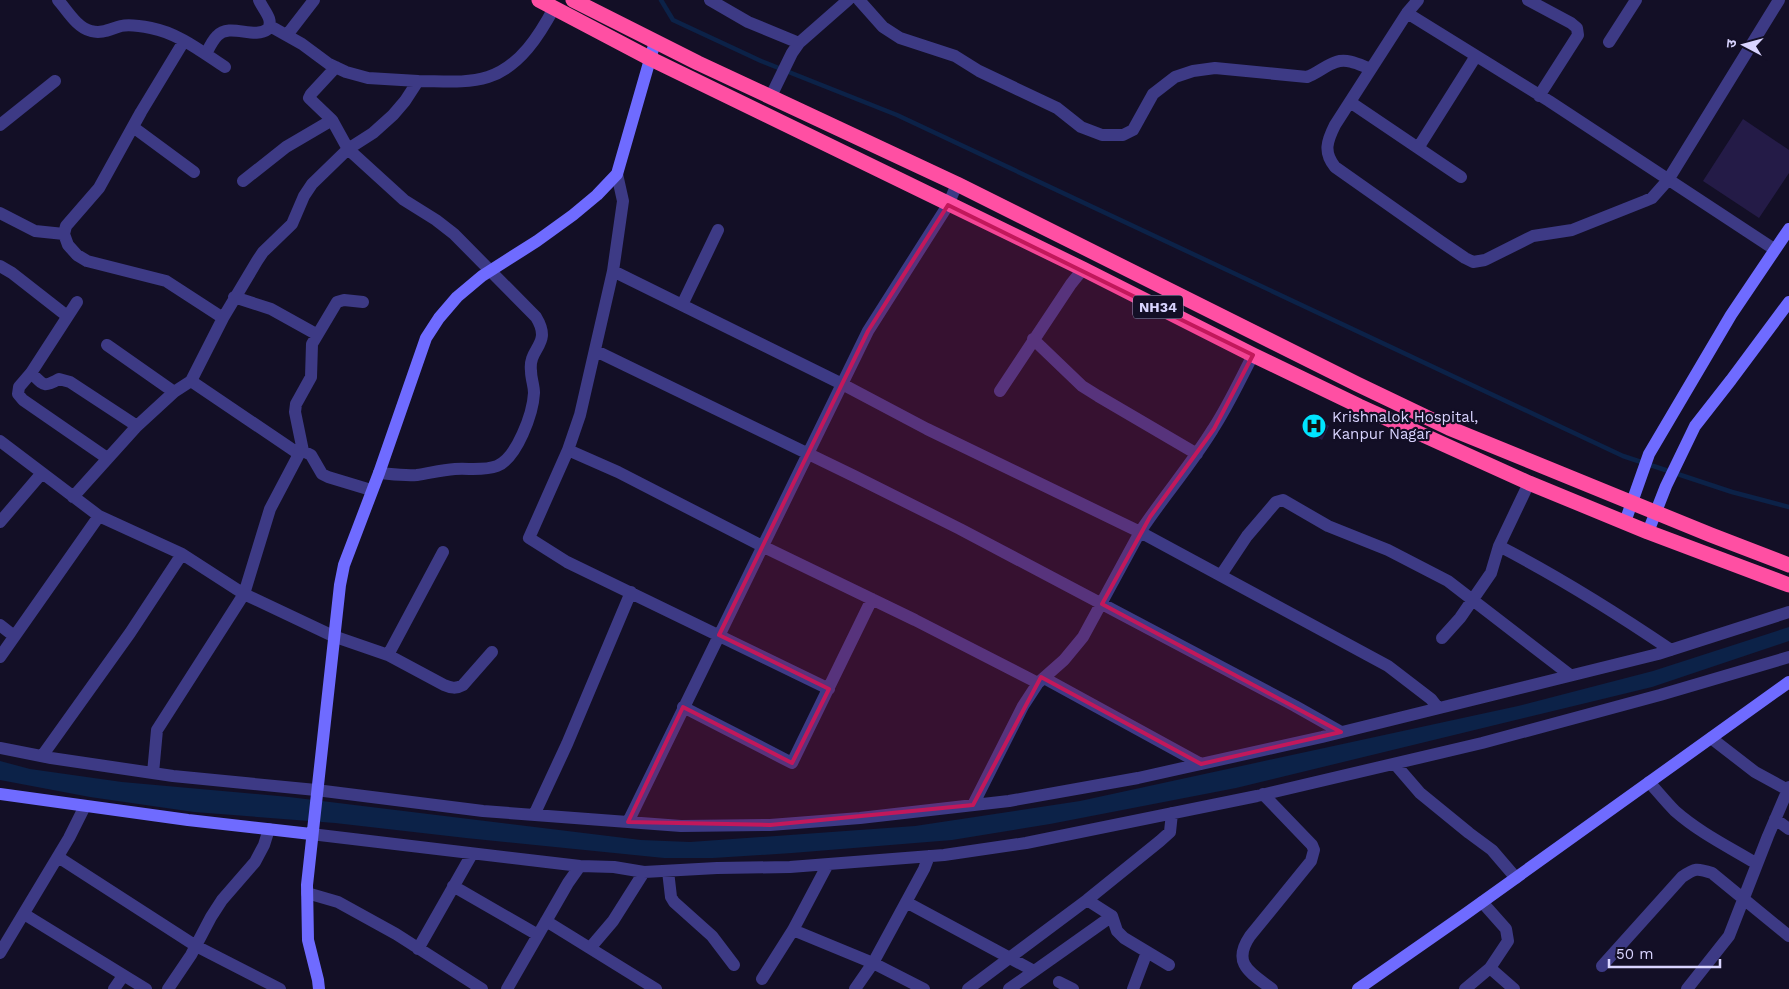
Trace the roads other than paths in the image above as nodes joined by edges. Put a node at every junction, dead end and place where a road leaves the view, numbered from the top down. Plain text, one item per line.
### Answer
1 (58, 0) edge
2 (259, 0) edge
3 (314, 0) edge
4 (539, 0) edge
5 (573, 0) edge
6 (710, 0) edge
7 (848, 0) edge
8 (859, 0) edge
9 (1418, 0) edge
10 (1528, 0) edge
11 (1636, 0) edge
12 (1779, 0) edge
13 (554, 8) junction
14 (1407, 13) junction
15 (270, 26) junction
16 (287, 35) junction
17 (184, 41) junction
18 (655, 42) junction
19 (1609, 42) dead end
20 (795, 48) junction
21 (206, 54) junction
22 (1476, 56) junction
23 (651, 59) junction
24 (225, 67) dead end
25 (336, 68) junction
26 (1371, 69) junction
27 (55, 81) dead end
28 (418, 81) junction
29 (772, 96) junction
30 (1539, 96) junction
31 (1350, 102) junction
32 (332, 120) junction
33 (0, 124) edge
34 (133, 127) junction
35 (1418, 148) junction
36 (348, 149) junction
37 (194, 172) dead end
38 (618, 174) junction
39 (1461, 177) dead end
40 (1668, 180) junction
41 (243, 181) dead end
42 (957, 184) junction
43 (948, 205) junction
44 (0, 213) edge
45 (1789, 229) edge
46 (718, 230) dead end
47 (64, 234) junction
48 (1774, 249) junction
49 (0, 266) edge
50 (1083, 269) junction
51 (613, 271) junction
52 (491, 272) junction
53 (234, 296) junction
54 (77, 302) dead end
55 (363, 302) dead end
56 (1789, 302) edge
57 (682, 305) junction
58 (67, 316) junction
59 (223, 318) junction
60 (316, 334) junction
61 (1033, 339) junction
62 (107, 345) dead end
63 (596, 351) junction
64 (1253, 355) junction
65 (31, 373) junction
66 (191, 381) junction
67 (842, 384) junction
68 (1000, 391) dead end
69 (174, 392) junction
70 (137, 426) junction
71 (0, 441) edge
72 (568, 450) junction
73 (301, 452) junction
74 (808, 454) junction
75 (1197, 454) junction
76 (107, 458) junction
77 (42, 473) junction
78 (379, 473) junction
79 (1529, 483) junction
80 (371, 490) junction
81 (73, 497) junction
82 (1632, 503) junction
83 (1656, 512) junction
84 (99, 516) junction
85 (0, 522) edge
86 (1625, 522) junction
87 (1140, 532) junction
88 (1648, 532) junction
89 (762, 546) junction
90 (1499, 546) junction
91 (443, 552) dead end
92 (182, 554) junction
93 (1789, 565) edge
94 (1221, 575) junction
95 (1789, 585) edge
96 (631, 592) junction
97 (244, 594) junction
98 (872, 599) junction
99 (1473, 600) junction
100 (1102, 604) junction
101 (1789, 612) edge
102 (0, 625) edge
103 (719, 635) junction
104 (14, 636) junction
105 (333, 636) junction
106 (1442, 638) dead end
107 (1671, 650) junction
108 (492, 652) dead end
109 (388, 655) junction
110 (0, 657) edge
111 (1789, 657) edge
112 (1570, 675) junction
113 (1041, 681) junction
114 (1789, 682) edge
115 (829, 689) junction
116 (683, 707) junction
117 (1438, 708) junction
118 (1341, 732) junction
119 (1711, 738) junction
120 (0, 748) edge
121 (42, 756) junction
122 (1201, 764) junction
123 (1395, 764) junction
124 (153, 773) junction
125 (1649, 782) junction
126 (1788, 789) edge
127 (0, 794) edge
128 (316, 794) junction
129 (1263, 794) junction
130 (973, 805) junction
131 (85, 806) junction
132 (1172, 813) junction
133 (534, 815) junction
134 (1775, 819) junction
135 (628, 822) junction
136 (1789, 829) edge
137 (269, 830) junction
138 (312, 831) junction
139 (472, 854) junction
140 (929, 856) junction
141 (58, 857) junction
142 (828, 864) junction
143 (1757, 864) junction
144 (580, 866) junction
145 (668, 871) junction
146 (644, 872) junction
147 (1516, 878) junction
148 (453, 886) junction
149 (307, 893) junction
150 (1743, 898) junction
151 (1089, 901) junction
152 (906, 902) junction
153 (1482, 902) junction
154 (24, 914) junction
155 (1109, 914) junction
156 (546, 920) junction
157 (793, 930) junction
158 (538, 935) junction
159 (1789, 936) edge
160 (196, 946) junction
161 (590, 948) junction
162 (418, 949) junction
163 (1147, 952) junction
164 (0, 953) edge
165 (1010, 957) junction
166 (872, 963) junction
167 (734, 965) dead end
168 (1169, 965) dead end
169 (1602, 966) dead end
170 (1490, 968) junction
171 (1034, 971) junction
172 (123, 976) junction
173 (762, 979) dead end
174 (1059, 982) dead end
175 (114, 989) edge
176 (146, 989) edge
177 (168, 989) edge
178 (280, 989) edge
179 (319, 989) edge
180 (482, 989) edge
181 (507, 989) edge
182 (656, 989) edge
183 (855, 989) edge
184 (924, 989) edge
185 (968, 989) edge
186 (1009, 989) edge
187 (1073, 989) edge
188 (1133, 989) edge
189 (1272, 989) edge
190 (1358, 989) edge
191 (1465, 989) edge
192 (1514, 989) edge
193 (1687, 989) edge

1 - 17 street
2 - 15 street
3 - 16 street
4 - 13 highway, NH34
5 - 18 highway, NH34
6 - 20 street
7 - 20 street
8 - 26 street
9 - 14 street
10 - 30 street
11 - 19 street
12 - 40 street
13 - 23 highway, NH34
13 - 28 street
14 - 22 street
14 - 26 street
15 - 16 street
15 - 21 street
16 - 25 street
17 - 21 street
17 - 34 street
18 - 23 street
18 - 29 highway, NH34
20 - 29 street
21 - 24 street
22 - 30 street
22 - 35 street
23 - 38 street
23 - 43 highway, NH34
25 - 28 street
25 - 32 street
26 - 31 street
27 - 33 street
28 - 36 street
29 - 42 highway, NH34
30 - 40 street
31 - 35 street
31 - 40 street
32 - 36 street
32 - 41 street
34 - 37 street
34 - 47 street
35 - 39 street
36 - 52 street
36 - 53 street
38 - 51 street
38 - 52 street
40 - 48 street
42 - 43 street
42 - 82 highway, NH34
43 - 50 highway, NH34
43 - 67 street
44 - 47 street
45 - 48 street
46 - 57 street
47 - 59 street
48 - 82 street
49 - 58 street
50 - 61 street
50 - 64 highway, NH34
51 - 57 street
51 - 63 street
52 - 78 street
52 - 78 street
53 - 59 street
53 - 60 street
54 - 58 street
55 - 60 street
56 - 83 street
57 - 67 street
58 - 65 street
59 - 66 street
60 - 73 street
61 - 68 street
61 - 75 street
62 - 69 street
63 - 72 street
63 - 74 street
64 - 75 street
64 - 79 highway, NH34
65 - 70 street
65 - 76 street
66 - 69 street
66 - 73 street
67 - 74 street
67 - 87 street
69 - 70 street
70 - 76 street
71 - 77 street
72 - 89 street
72 - 96 street
73 - 80 street
73 - 97 street
74 - 89 street
74 - 100 street
75 - 87 street
76 - 81 street
77 - 81 street
77 - 85 street
78 - 80 street
79 - 86 highway, NH34
79 - 90 street
80 - 105 street
81 - 84 street
82 - 83 highway, NH34
82 - 86 street
83 - 88 street
83 - 93 highway, NH34
84 - 92 street
84 - 104 street
86 - 88 highway, NH34
87 - 94 street
87 - 100 street
88 - 95 highway, NH34
89 - 98 street
89 - 103 street
90 - 99 street
90 - 107 street
91 - 109 street
92 - 97 street
92 - 121 street
94 - 99 street
94 - 117 street
96 - 103 street
96 - 133 street
97 - 105 street
97 - 124 street
98 - 113 street
98 - 115 street
99 - 106 street
99 - 112 street
100 - 113 street
100 - 118 street
101 - 107 street
102 - 104 street
103 - 115 street
103 - 116 street
104 - 110 street
105 - 109 street
105 - 128 street
107 - 112 street
108 - 109 street
111 - 123 street
112 - 117 street
113 - 122 street
113 - 130 street
114 - 119 street
115 - 116 street
116 - 135 street
117 - 118 street
118 - 122 street
119 - 125 street
119 - 126 street
120 - 121 street
121 - 124 street
122 - 130 street
123 - 129 street
123 - 147 street
124 - 128 street
125 - 143 street
125 - 147 street
126 - 134 street
127 - 131 street
128 - 133 street
128 - 138 street
129 - 132 street
129 - 189 street
130 - 135 street
131 - 137 street
131 - 141 street
132 - 140 street
132 - 151 street
133 - 135 street
134 - 136 street
134 - 143 street
137 - 138 street
137 - 160 street
138 - 139 street
138 - 149 street
139 - 144 street
139 - 148 street
140 - 142 street
140 - 152 street
141 - 154 street
141 - 160 street
142 - 145 street
142 - 157 street
143 - 150 street
144 - 146 street
144 - 156 street
145 - 146 street
145 - 167 street
146 - 161 street
147 - 153 street
148 - 158 street
148 - 162 street
149 - 162 street
149 - 179 street
150 - 159 street
150 - 169 street
150 - 193 street
151 - 155 street
151 - 165 street
152 - 165 street
152 - 166 street
153 - 170 street
153 - 190 street
154 - 164 street
154 - 172 street
155 - 163 street
155 - 171 street
156 - 158 street
156 - 161 street
157 - 166 street
157 - 173 street
158 - 181 street
160 - 177 street
160 - 178 street
161 - 182 street
162 - 180 street
163 - 168 street
163 - 188 street
165 - 171 street
165 - 185 street
166 - 183 street
166 - 184 street
170 - 191 street
170 - 192 street
171 - 186 street
172 - 175 street
172 - 176 street
174 - 187 street

